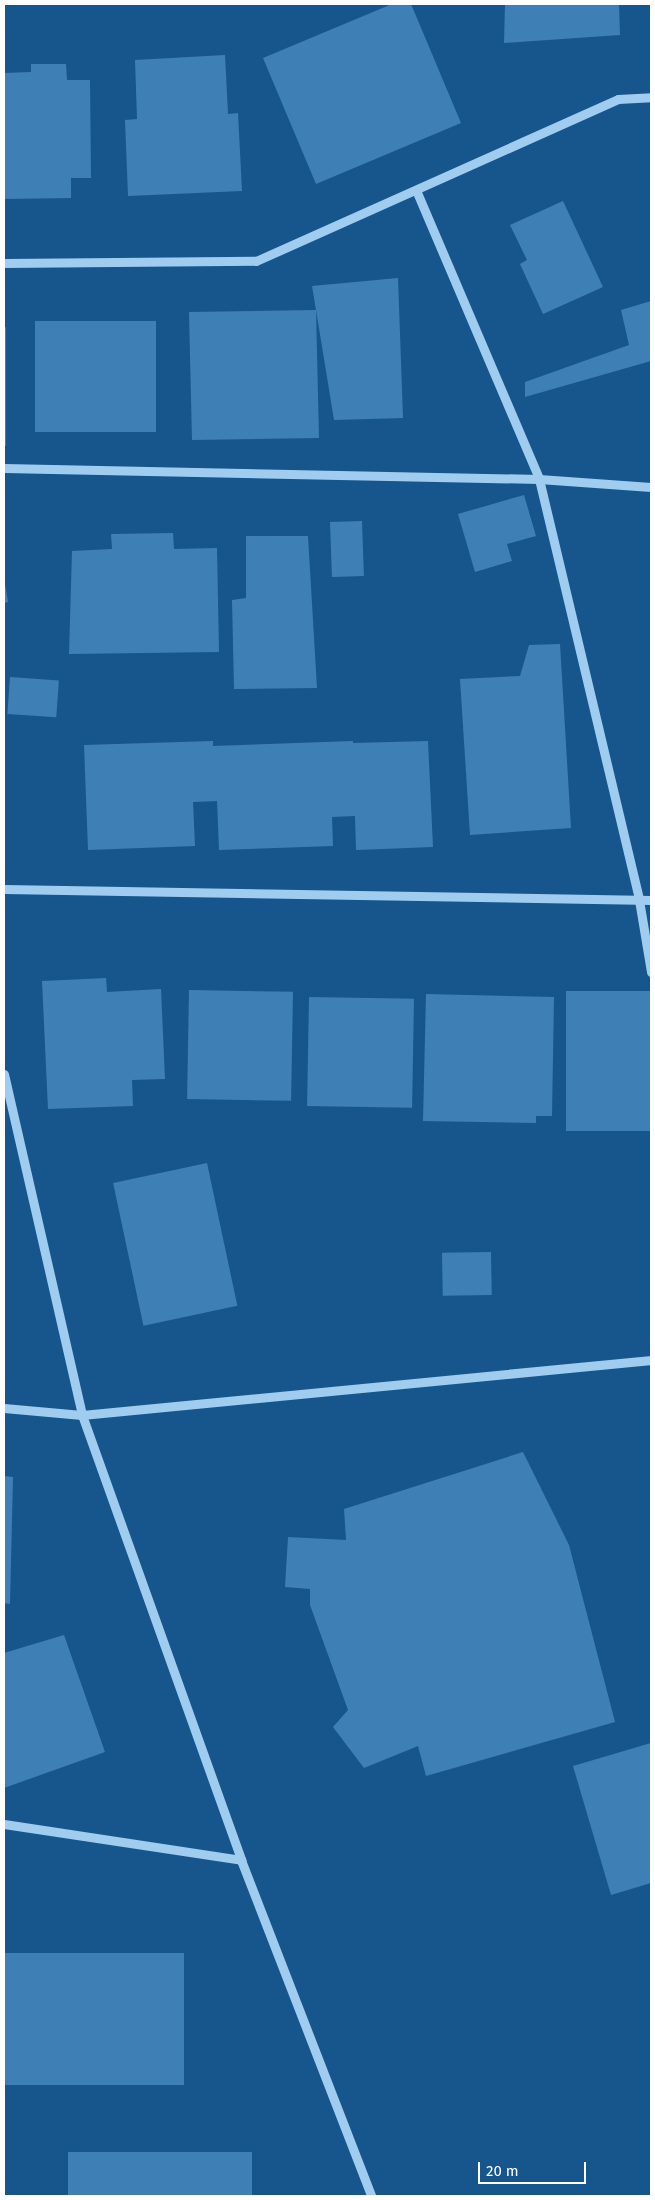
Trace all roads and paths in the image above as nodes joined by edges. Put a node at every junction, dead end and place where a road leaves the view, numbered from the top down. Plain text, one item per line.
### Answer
1 (651, 97) edge
2 (416, 190) junction
3 (4, 263) edge
4 (4, 468) edge
5 (539, 479) junction
6 (651, 487) edge
7 (4, 889) edge
8 (639, 900) junction
9 (651, 900) edge
10 (651, 972) edge
11 (4, 1074) edge
12 (651, 1360) edge
13 (4, 1408) edge
14 (82, 1415) junction
15 (4, 1824) edge
16 (241, 1860) junction
17 (371, 2196) edge

1 - 2 street
2 - 3 street
2 - 5 street
4 - 5 street
5 - 6 street
5 - 8 street
7 - 8 street
8 - 9 street
8 - 10 street
11 - 14 street
12 - 14 street
13 - 14 street
14 - 16 street
15 - 16 street
16 - 17 street

